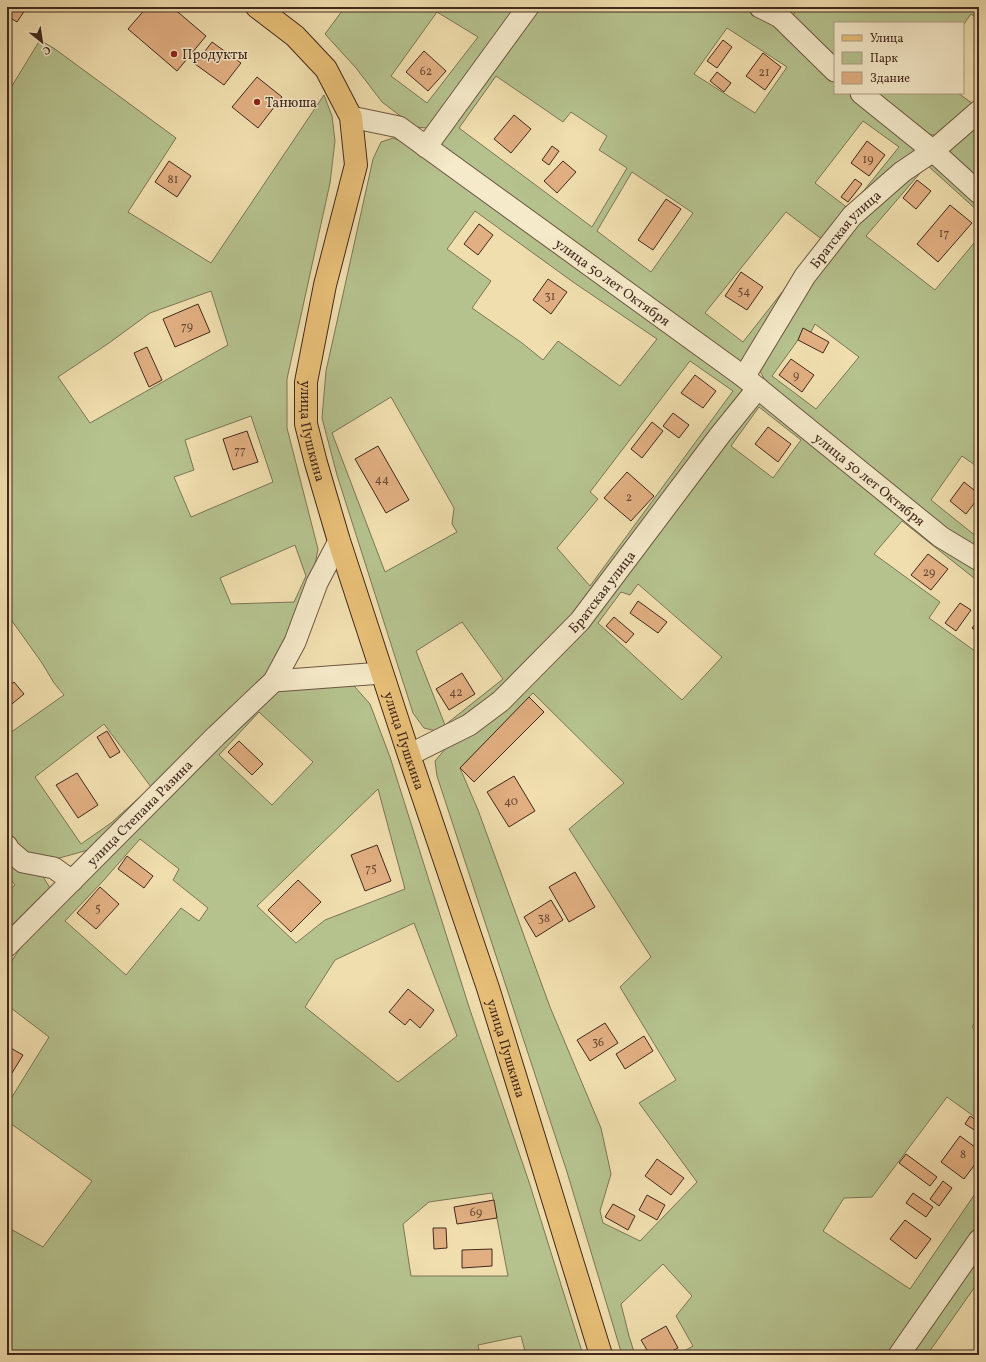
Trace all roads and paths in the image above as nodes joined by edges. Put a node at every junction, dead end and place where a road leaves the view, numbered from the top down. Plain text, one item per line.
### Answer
1 (257, 7) edge
2 (528, 7) edge
3 (760, 7) edge
4 (784, 12) edge
5 (834, 71) edge
6 (862, 94) edge
7 (979, 111) edge
8 (351, 117) junction
9 (426, 148) junction
10 (933, 151) junction
11 (979, 193) edge
12 (751, 382) junction
13 (339, 541) junction
14 (979, 560) edge
15 (382, 673) junction
16 (274, 681) junction
17 (409, 755) junction
18 (7, 846) edge
19 (72, 881) junction
20 (7, 946) edge
21 (979, 1240) edge
22 (601, 1355) edge
23 (899, 1355) edge

1 - 8 main road
2 - 9 street
3 - 4 street
4 - 5 street
6 - 10 street
7 - 10 street, Братская улица
8 - 9 street, улица 50 лет Октября
8 - 13 main road, улица Пушкина
9 - 12 street, улица 50 лет Октября
10 - 11 street
10 - 12 street, Братская улица
12 - 14 street, улица 50 лет Октября
12 - 17 street, Братская улица
13 - 15 main road, улица Пушкина
13 - 16 street, улица Степана Разина
15 - 16 street
15 - 17 main road, улица Пушкина
16 - 19 street, улица Степана Разина
17 - 22 main road, улица Пушкина
18 - 19 street
19 - 20 street, улица Степана Разина
21 - 23 street

